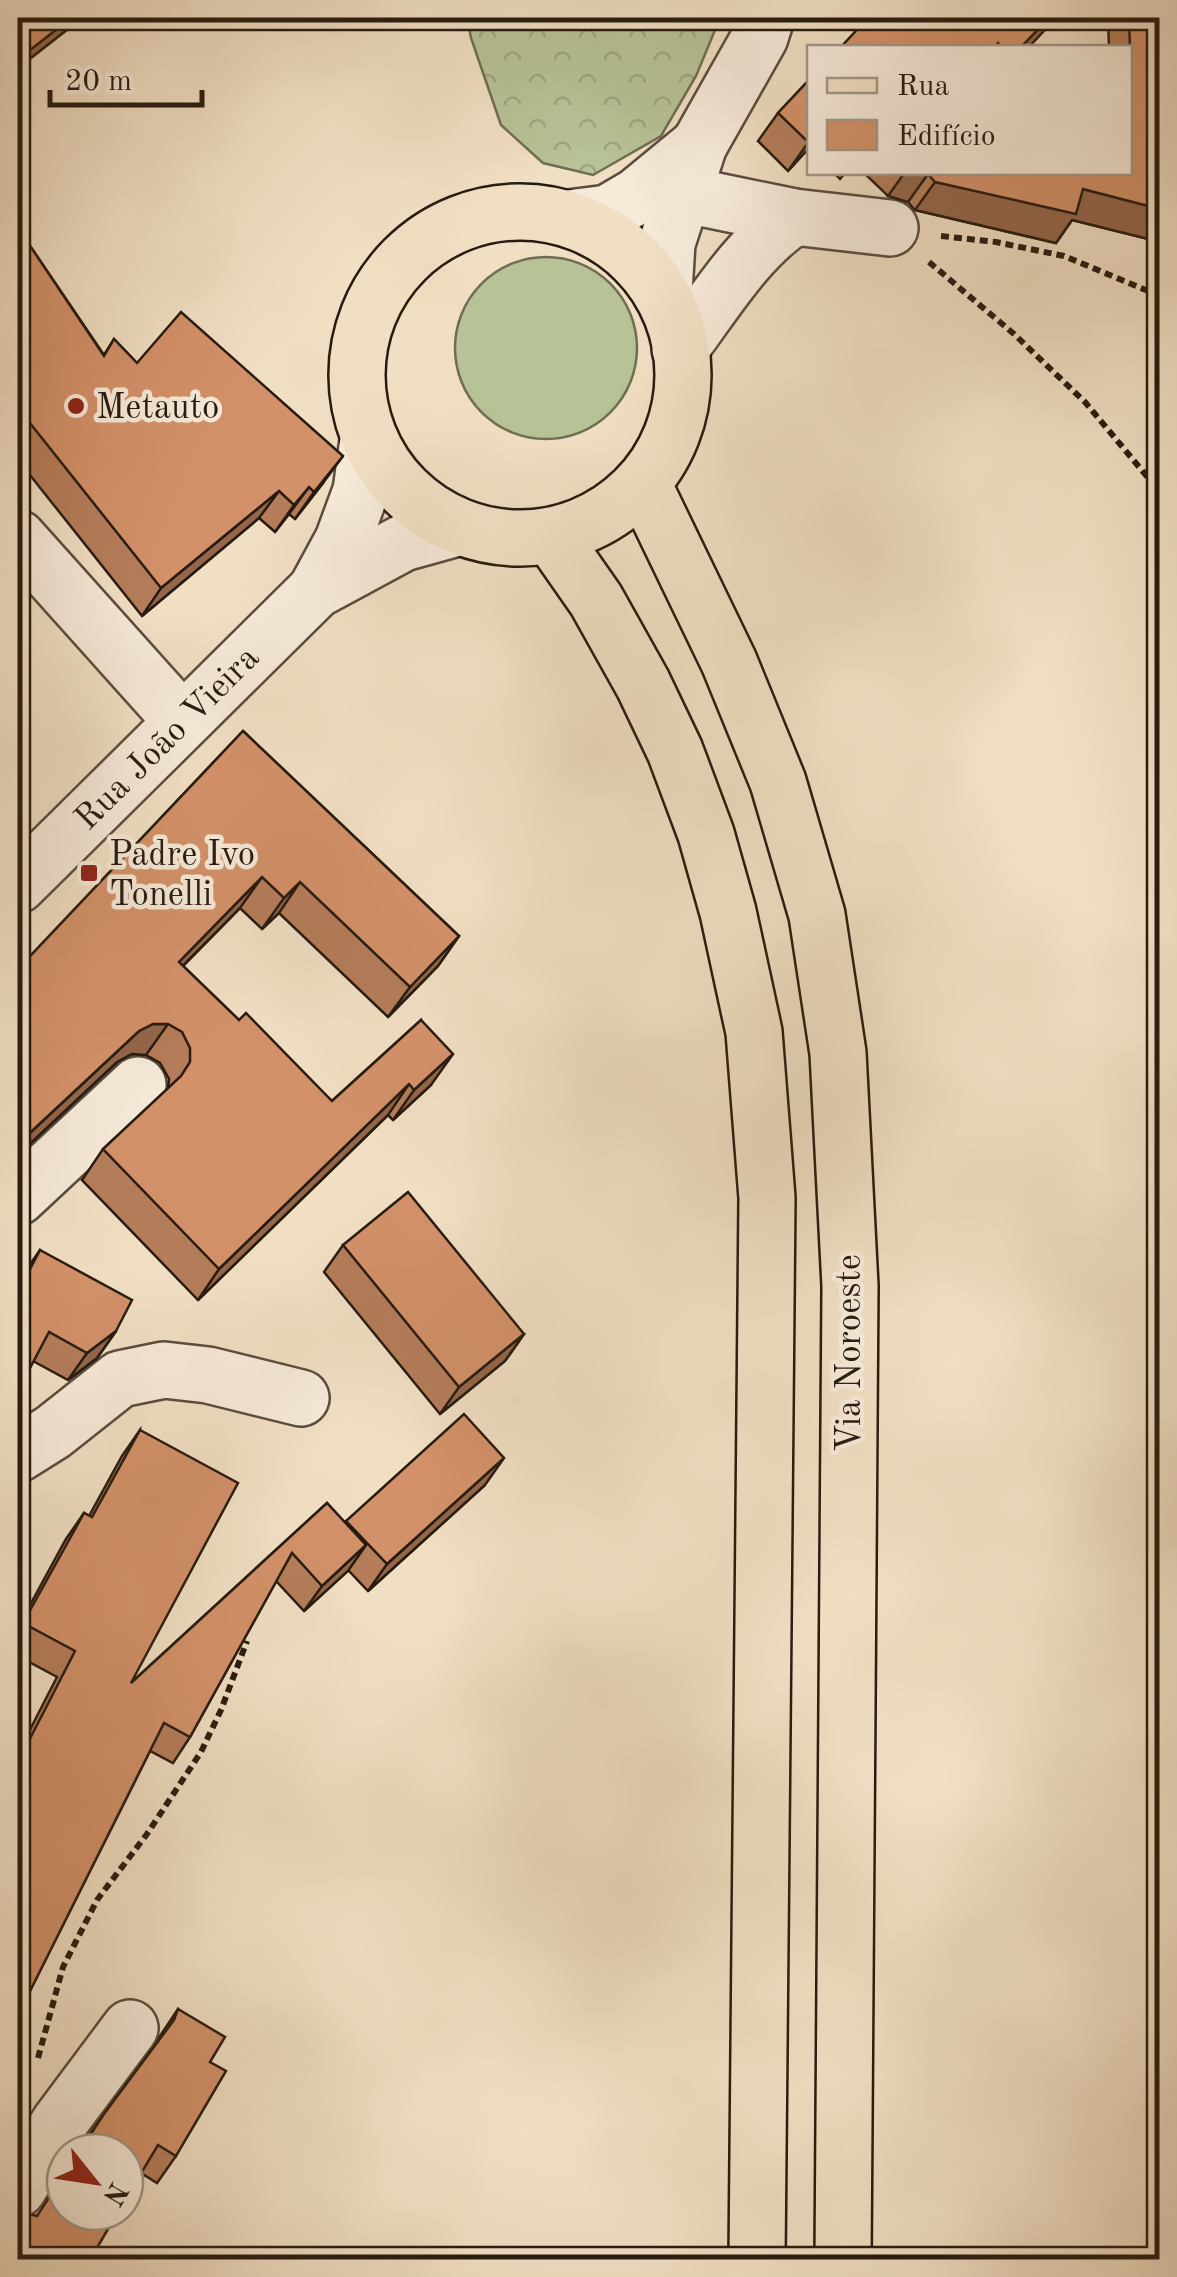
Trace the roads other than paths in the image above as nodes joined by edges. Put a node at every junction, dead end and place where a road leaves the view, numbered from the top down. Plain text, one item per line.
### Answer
1 (768, 24) edge
2 (691, 170) junction
3 (569, 218) junction
4 (794, 218) junction
5 (890, 228) road end
6 (664, 292) junction
7 (680, 349) junction
8 (368, 440) junction
9 (643, 484) junction
10 (457, 528) junction
11 (552, 537) junction
12 (18, 538) edge
13 (316, 590) junction
14 (182, 721) junction
15 (18, 885) edge
16 (138, 1085) dead end
17 (18, 1197) edge
18 (301, 1398) dead end
19 (18, 1454) edge
20 (130, 2028) dead end
21 (18, 2188) edge
22 (757, 2260) edge
23 (843, 2260) edge

1 - 2 street
2 - 3 street
2 - 4 street
2 - 6 street
3 - 6 main road
3 - 8 main road
4 - 5 street
4 - 7 street
6 - 7 main road
7 - 9 main road
8 - 10 main road
8 - 13 street, Rua João Vieira
9 - 11 main road
9 - 23 main road, Via Noroeste
10 - 11 main road
10 - 13 street, Rua João Vieira
11 - 22 main road
12 - 14 street
13 - 14 street, Rua João Vieira
14 - 15 street, Rua João Vieira
16 - 17 street
18 - 19 street
20 - 21 street

